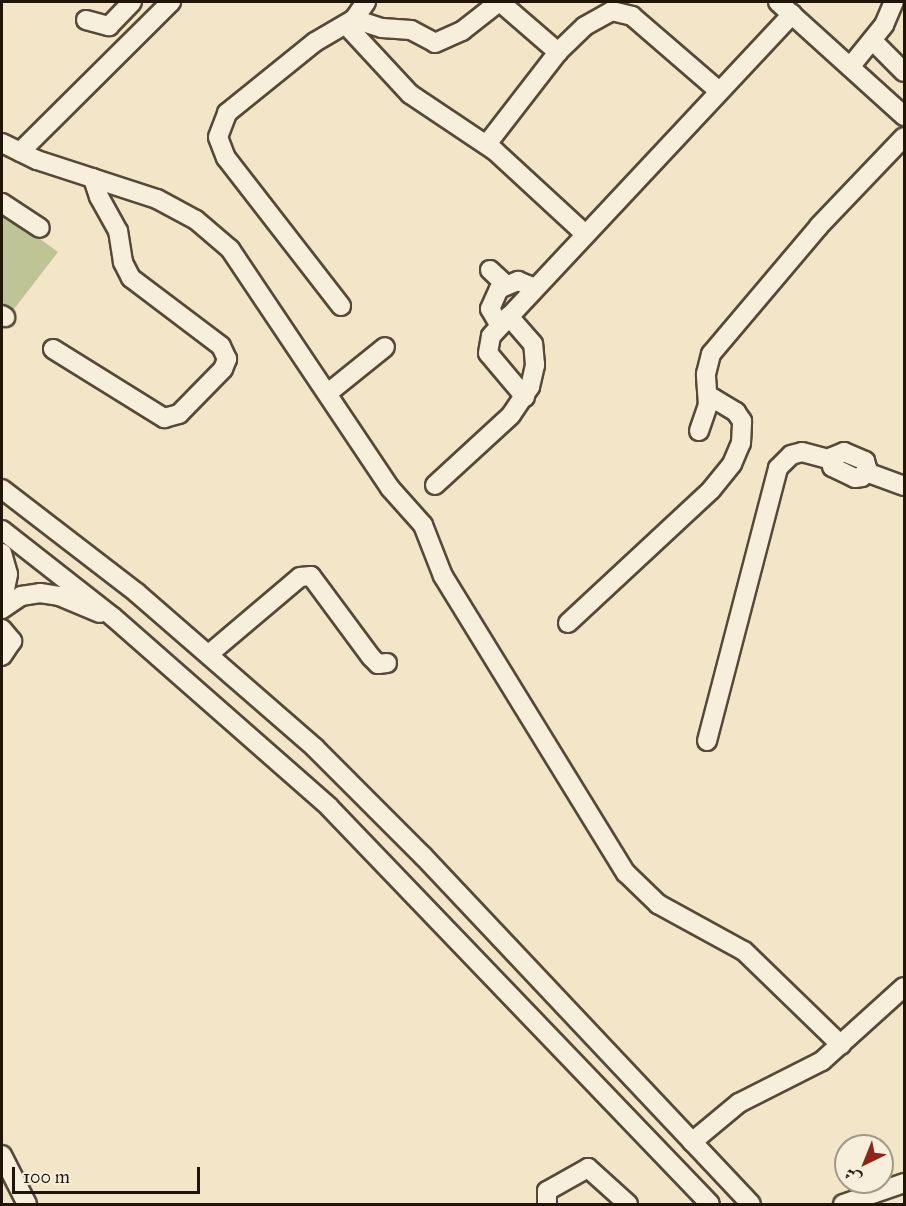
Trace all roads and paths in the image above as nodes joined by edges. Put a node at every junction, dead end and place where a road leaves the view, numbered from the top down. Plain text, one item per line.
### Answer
1 (132, 2) edge
2 (171, 2) edge
3 (366, 2) edge
4 (499, 2) edge
5 (778, 2) edge
6 (894, 2) edge
7 (792, 14) junction
8 (86, 20) dead end
9 (350, 22) junction
10 (872, 40) junction
11 (558, 52) junction
12 (850, 67) junction
13 (904, 72) edge
14 (719, 91) junction
15 (904, 116) edge
16 (904, 137) edge
17 (2, 143) edge
18 (487, 144) junction
19 (20, 152) junction
20 (93, 177) junction
21 (2, 203) edge
22 (40, 228) dead end
23 (585, 234) junction
24 (490, 270) dead end
25 (505, 284) junction
26 (535, 288) junction
27 (341, 306) dead end
28 (505, 321) junction
29 (385, 347) dead end
30 (53, 349) dead end
31 (328, 393) junction
32 (709, 396) junction
33 (525, 397) junction
34 (699, 431) dead end
35 (435, 484) dead end
36 (904, 486) edge
37 (2, 489) edge
38 (2, 530) edge
39 (2, 553) edge
40 (2, 604) edge
41 (2, 609) edge
42 (113, 616) junction
43 (568, 623) dead end
44 (2, 629) edge
45 (209, 654) junction
46 (2, 656) edge
47 (387, 663) dead end
48 (707, 741) dead end
49 (904, 987) edge
50 (841, 1045) junction
51 (692, 1142) junction
52 (2, 1155) edge
53 (904, 1183) edge
54 (853, 1203) edge
55 (27, 1204) edge
56 (547, 1204) edge
57 (627, 1204) edge
58 (710, 1204) edge
59 (751, 1204) edge

1 - 8 street
2 - 19 street
3 - 9 street
4 - 9 street
4 - 11 street
5 - 7 street
6 - 10 street
7 - 12 street
7 - 14 street
9 - 18 street
9 - 27 street
10 - 12 street
10 - 13 street
11 - 14 street
11 - 18 street
12 - 15 street
14 - 23 street
16 - 32 street
17 - 19 street
18 - 23 street
19 - 20 street
20 - 30 street
20 - 31 street
21 - 22 street
23 - 26 street
24 - 25 street
25 - 26 street
25 - 28 street
26 - 28 street
28 - 33 street
28 - 33 street
29 - 31 street
31 - 50 street
32 - 34 street
32 - 43 street
33 - 35 street
36 - 48 street
37 - 45 street
38 - 42 street
39 - 40 street
41 - 42 street
42 - 58 street
44 - 46 street
45 - 47 street
45 - 51 street
49 - 50 street
50 - 51 street
51 - 59 street
52 - 55 street
53 - 54 street
56 - 57 street

